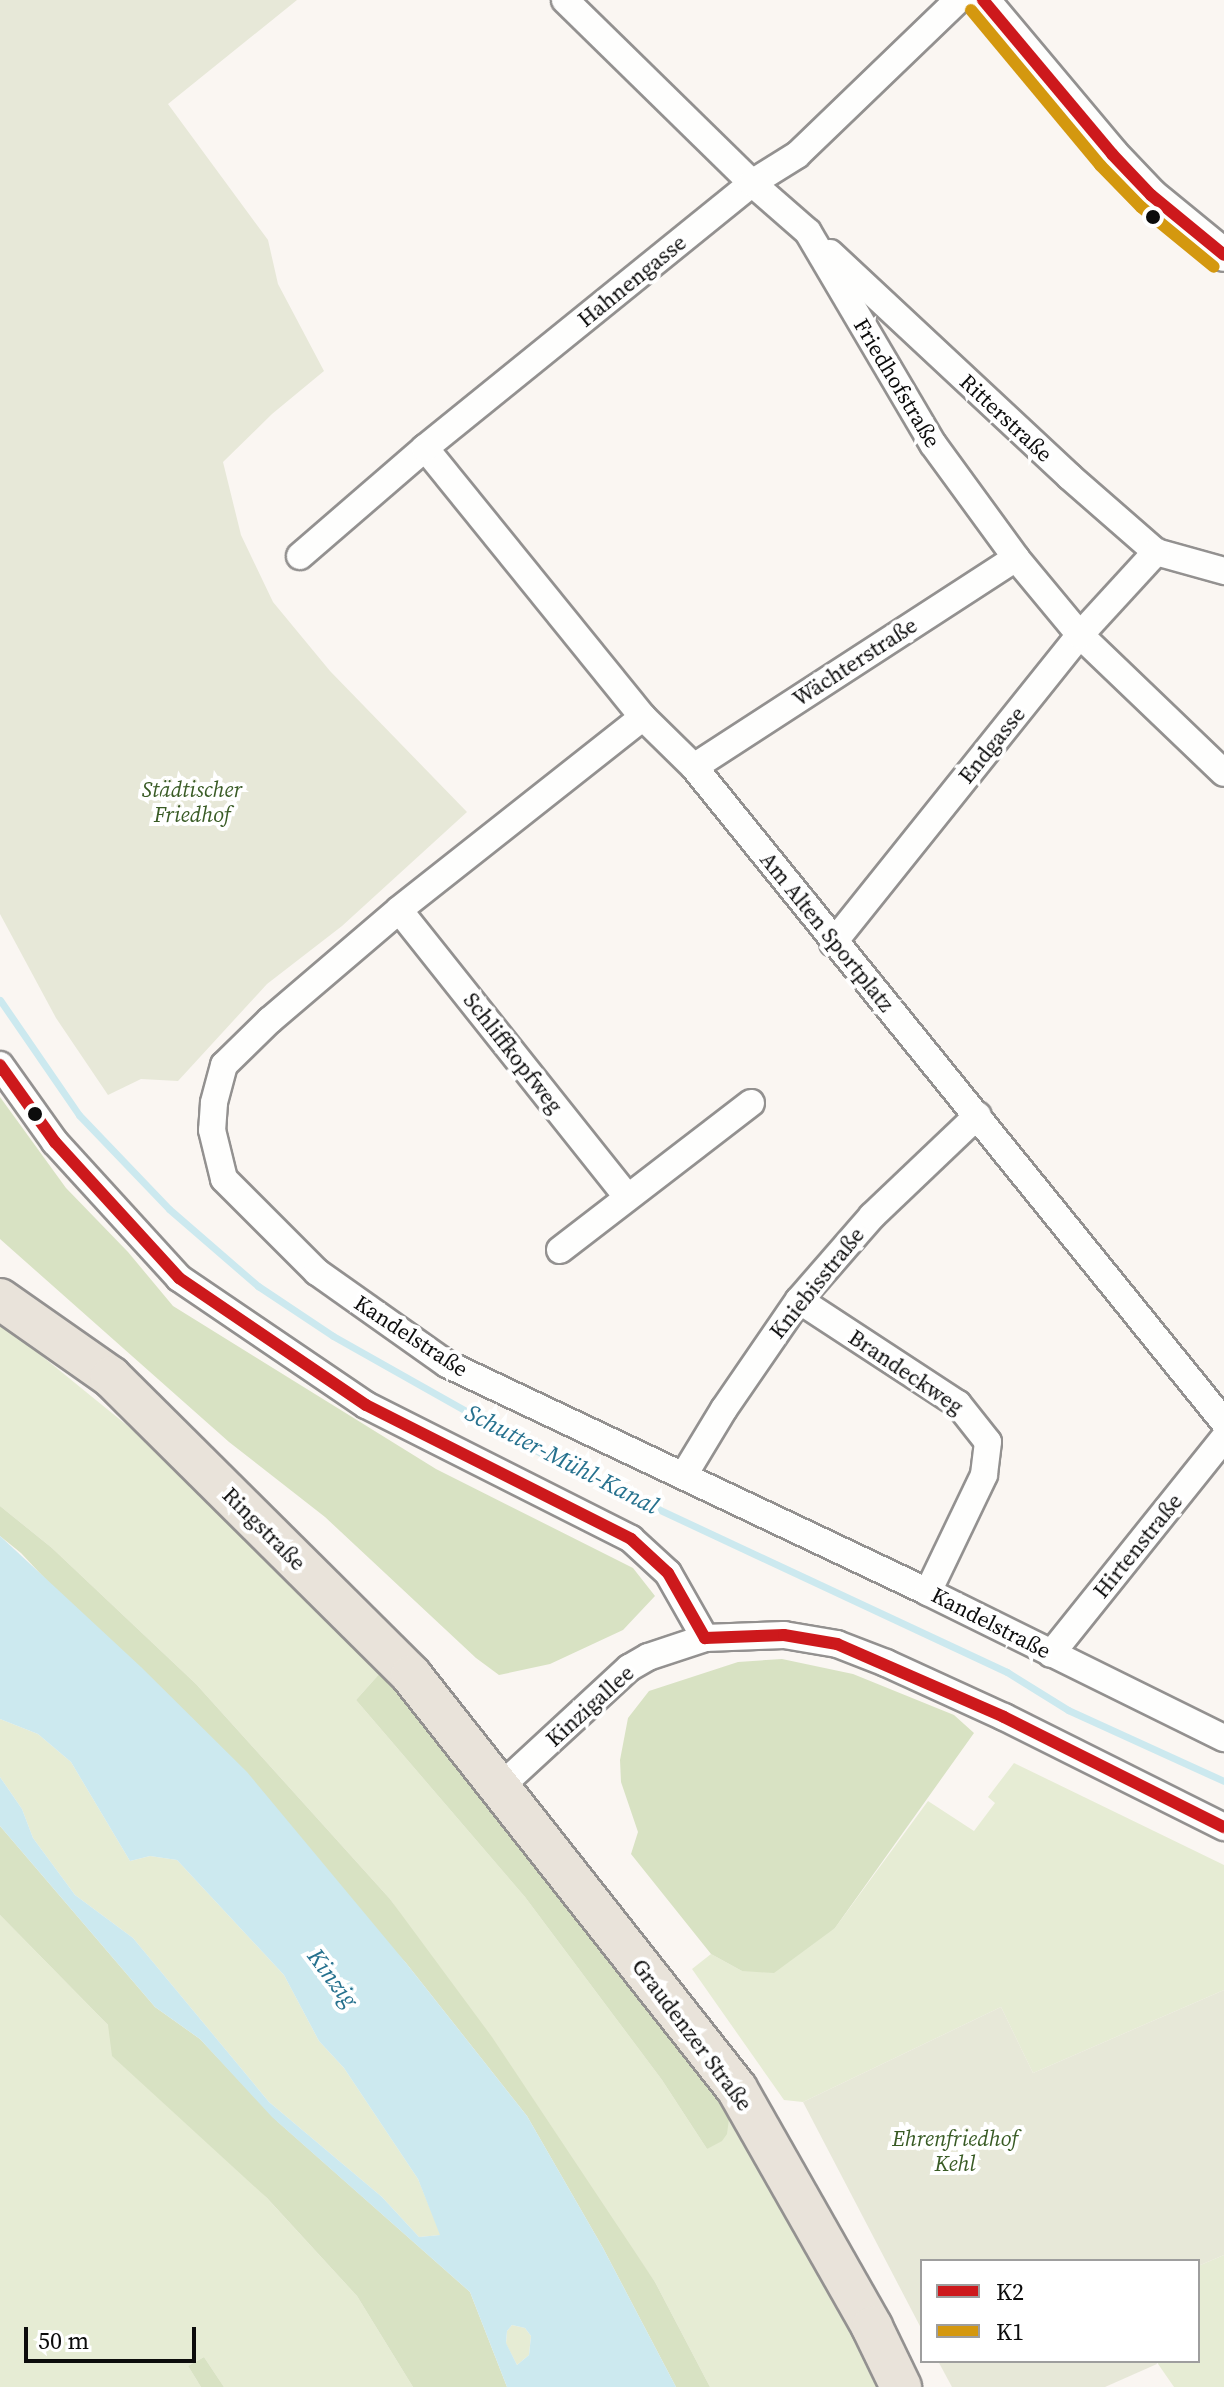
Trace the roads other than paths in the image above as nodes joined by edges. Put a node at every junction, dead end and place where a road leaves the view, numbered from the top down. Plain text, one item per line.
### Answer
1 (565, 0) edge
2 (958, 0) edge
3 (983, 0) edge
4 (752, 183) junction
5 (808, 232) junction
6 (1224, 255) edge
7 (425, 448) junction
8 (1156, 552) junction
9 (300, 556) dead end
10 (1016, 558) junction
11 (1224, 571) edge
12 (1080, 635) junction
13 (643, 717) junction
14 (694, 767) junction
15 (1224, 773) edge
16 (399, 910) junction
17 (833, 943) junction
18 (0, 1065) edge
19 (751, 1103) dead end
20 (978, 1115) junction
21 (627, 1197) junction
22 (560, 1250) dead end
23 (0, 1299) edge
24 (799, 1300) junction
25 (1224, 1422) edge
26 (1224, 1438) edge
27 (684, 1475) junction
28 (928, 1592) junction
29 (705, 1638) junction
30 (1051, 1654) junction
31 (1224, 1738) edge
32 (500, 1787) junction
33 (1224, 1827) edge
34 (901, 2387) edge

1 - 4 street, Friedhofstraße
2 - 4 street, Hahnengasse
3 - 6 street
4 - 5 street, Friedhofstraße
4 - 7 street, Hahnengasse
5 - 8 street, Ritterstraße
5 - 10 street, Friedhofstraße
7 - 9 street, Hahnengasse
7 - 13 street, Am Alten Sportplatz
8 - 11 street, Ritterstraße
8 - 12 street, Endgasse
10 - 12 street, Friedhofstraße
10 - 14 street, Wächterstraße
12 - 15 street, Friedhofstraße
12 - 17 street, Endgasse
13 - 14 street, Am Alten Sportplatz
13 - 16 street, Kandelstraße
14 - 17 street, Am Alten Sportplatz
16 - 21 street, Schliffkopfweg
16 - 27 street, Kandelstraße
17 - 20 street, Am Alten Sportplatz
18 - 29 street
19 - 21 street
20 - 24 street, Kniebisstraße
20 - 25 street, Am Alten Sportplatz
21 - 22 street
23 - 32 main road, Ringstraße
24 - 27 street, Kniebisstraße
24 - 28 street, Brandeckweg
26 - 30 street, Hirtenstraße
27 - 28 street, Kandelstraße
28 - 30 street, Kandelstraße
29 - 32 street, Kinzigallee
29 - 33 street, Kinzigallee
30 - 31 street, Kandelstraße
32 - 34 main road, Graudenzer Straße

